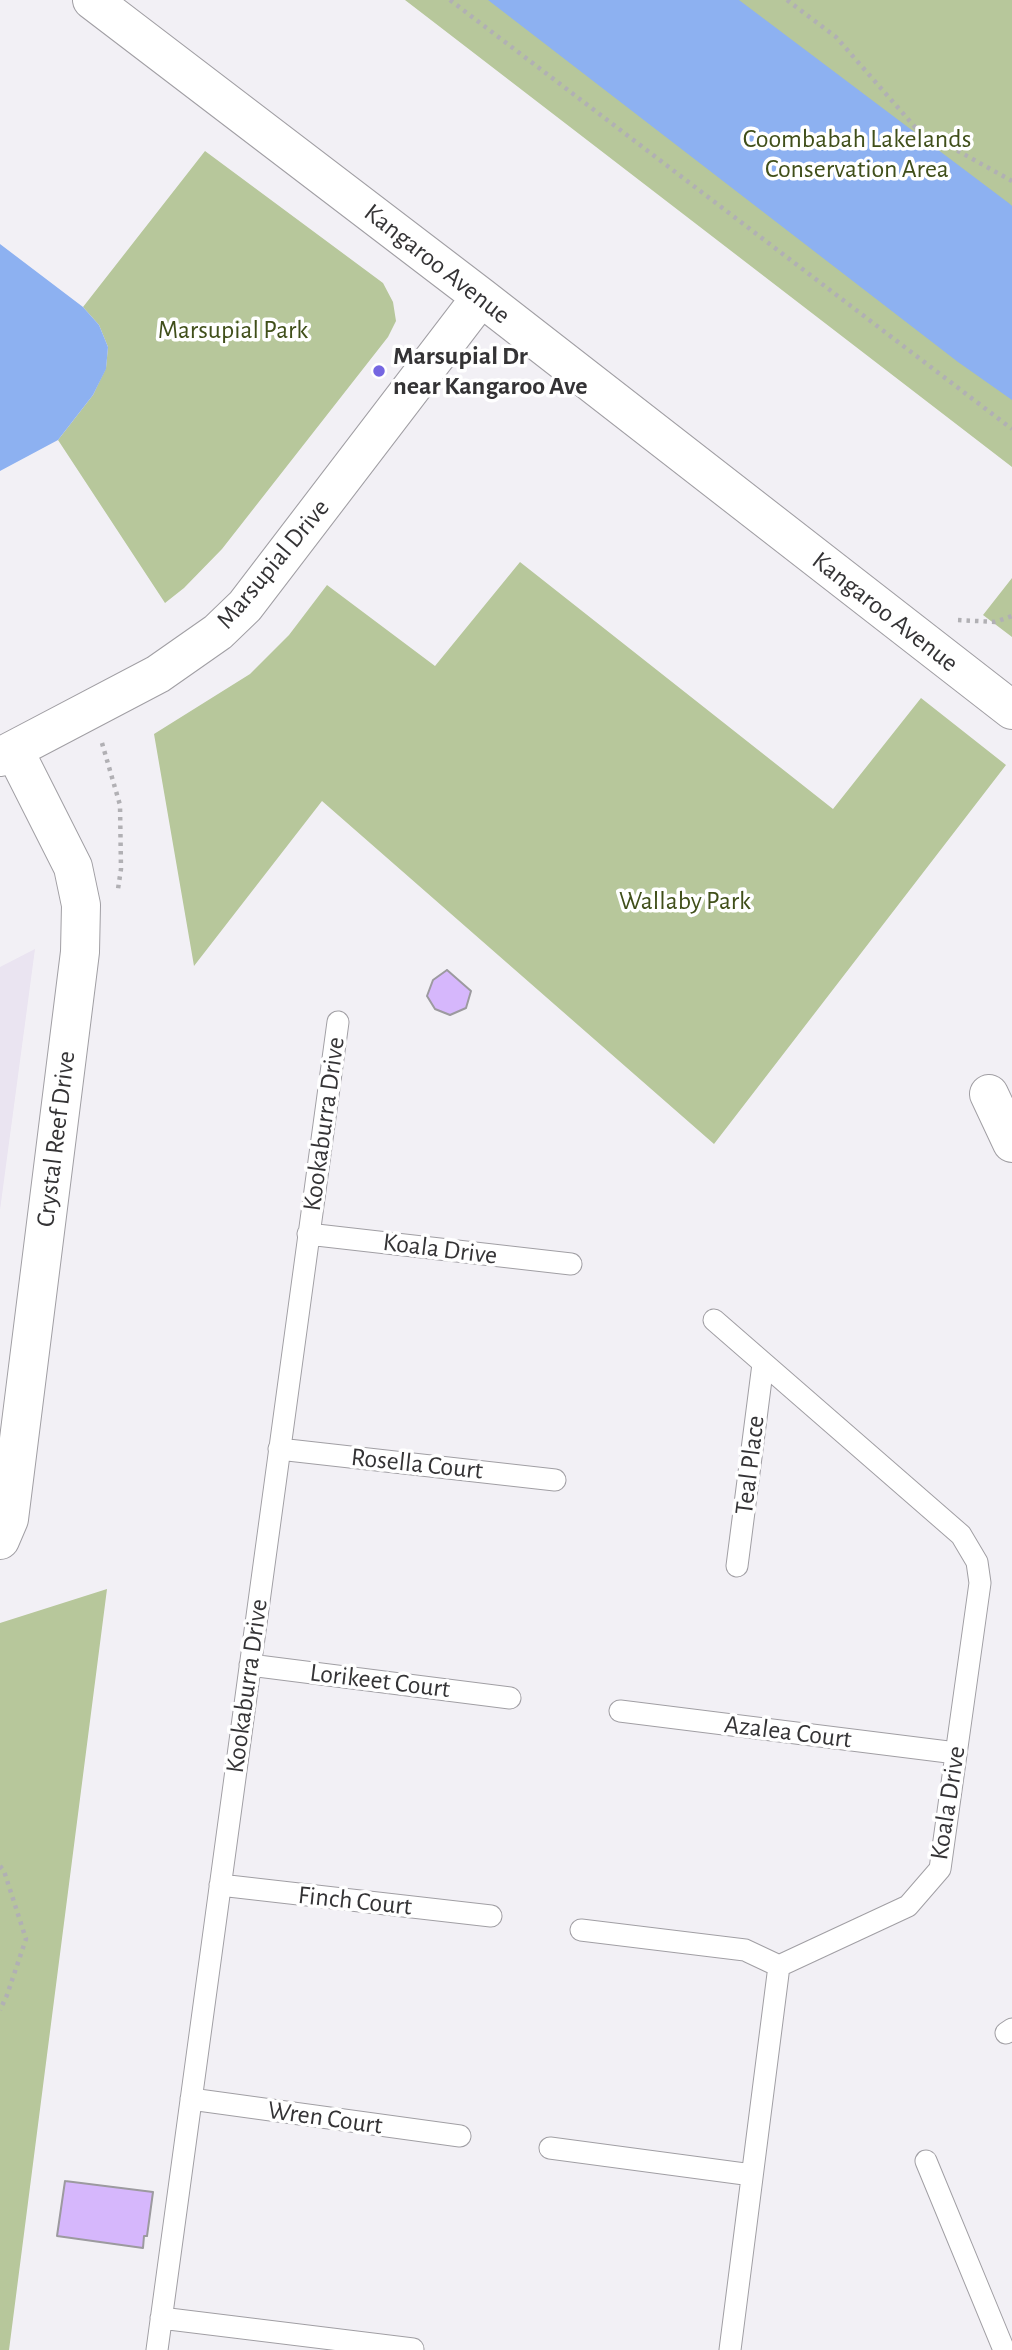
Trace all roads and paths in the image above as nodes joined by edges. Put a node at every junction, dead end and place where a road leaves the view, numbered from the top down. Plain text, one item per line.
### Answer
1 (92, 0) edge
2 (450, 0) edge
3 (786, 0) edge
4 (1012, 181) edge
5 (481, 297) junction
6 (1012, 429) edge
7 (1012, 710) edge
8 (7, 753) edge
9 (338, 1023) dead end
10 (989, 1094) dead end
11 (1012, 1143) edge
12 (309, 1234) junction
13 (571, 1264) dead end
14 (713, 1320) dead end
15 (764, 1364) junction
16 (279, 1449) junction
17 (555, 1480) dead end
18 (0, 1540) edge
19 (737, 1566) dead end
20 (250, 1665) junction
21 (510, 1698) dead end
22 (620, 1712) dead end
23 (956, 1753) junction
24 (0, 1866) edge
25 (220, 1885) junction
26 (491, 1916) dead end
27 (581, 1930) dead end
28 (779, 1966) junction
29 (0, 2010) edge
30 (191, 2099) junction
31 (460, 2137) dead end
32 (550, 2148) dead end
33 (926, 2161) dead end
34 (752, 2175) junction
35 (161, 2318) junction
36 (413, 2349) edge
37 (157, 2350) edge
38 (730, 2350) edge
39 (1004, 2350) edge

1 - 5 street, Kangaroo Avenue
2 - 6 path
3 - 4 path
5 - 7 street, Kangaroo Avenue
5 - 8 street, Marsupial Drive
8 - 18 street, Crystal Reef Drive
9 - 12 lane, Kookaburra Drive
10 - 11 street
12 - 13 lane, Koala Drive
12 - 16 lane, Kookaburra Drive
14 - 15 lane, Koala Drive
15 - 19 lane, Teal Place
15 - 23 lane, Koala Drive
16 - 17 lane, Rosella Court
16 - 20 lane, Kookaburra Drive
20 - 21 lane, Lorikeet Court
20 - 25 lane, Kookaburra Drive
22 - 23 lane, Azalea Court
23 - 28 lane, Koala Drive
24 - 29 path
25 - 26 lane, Finch Court
25 - 30 lane, Kookaburra Drive
27 - 28 lane
28 - 34 lane
30 - 31 lane, Wren Court
30 - 35 lane, Kookaburra Drive
32 - 34 lane
33 - 39 lane
34 - 38 lane
35 - 36 lane
35 - 37 lane, Kookaburra Drive

